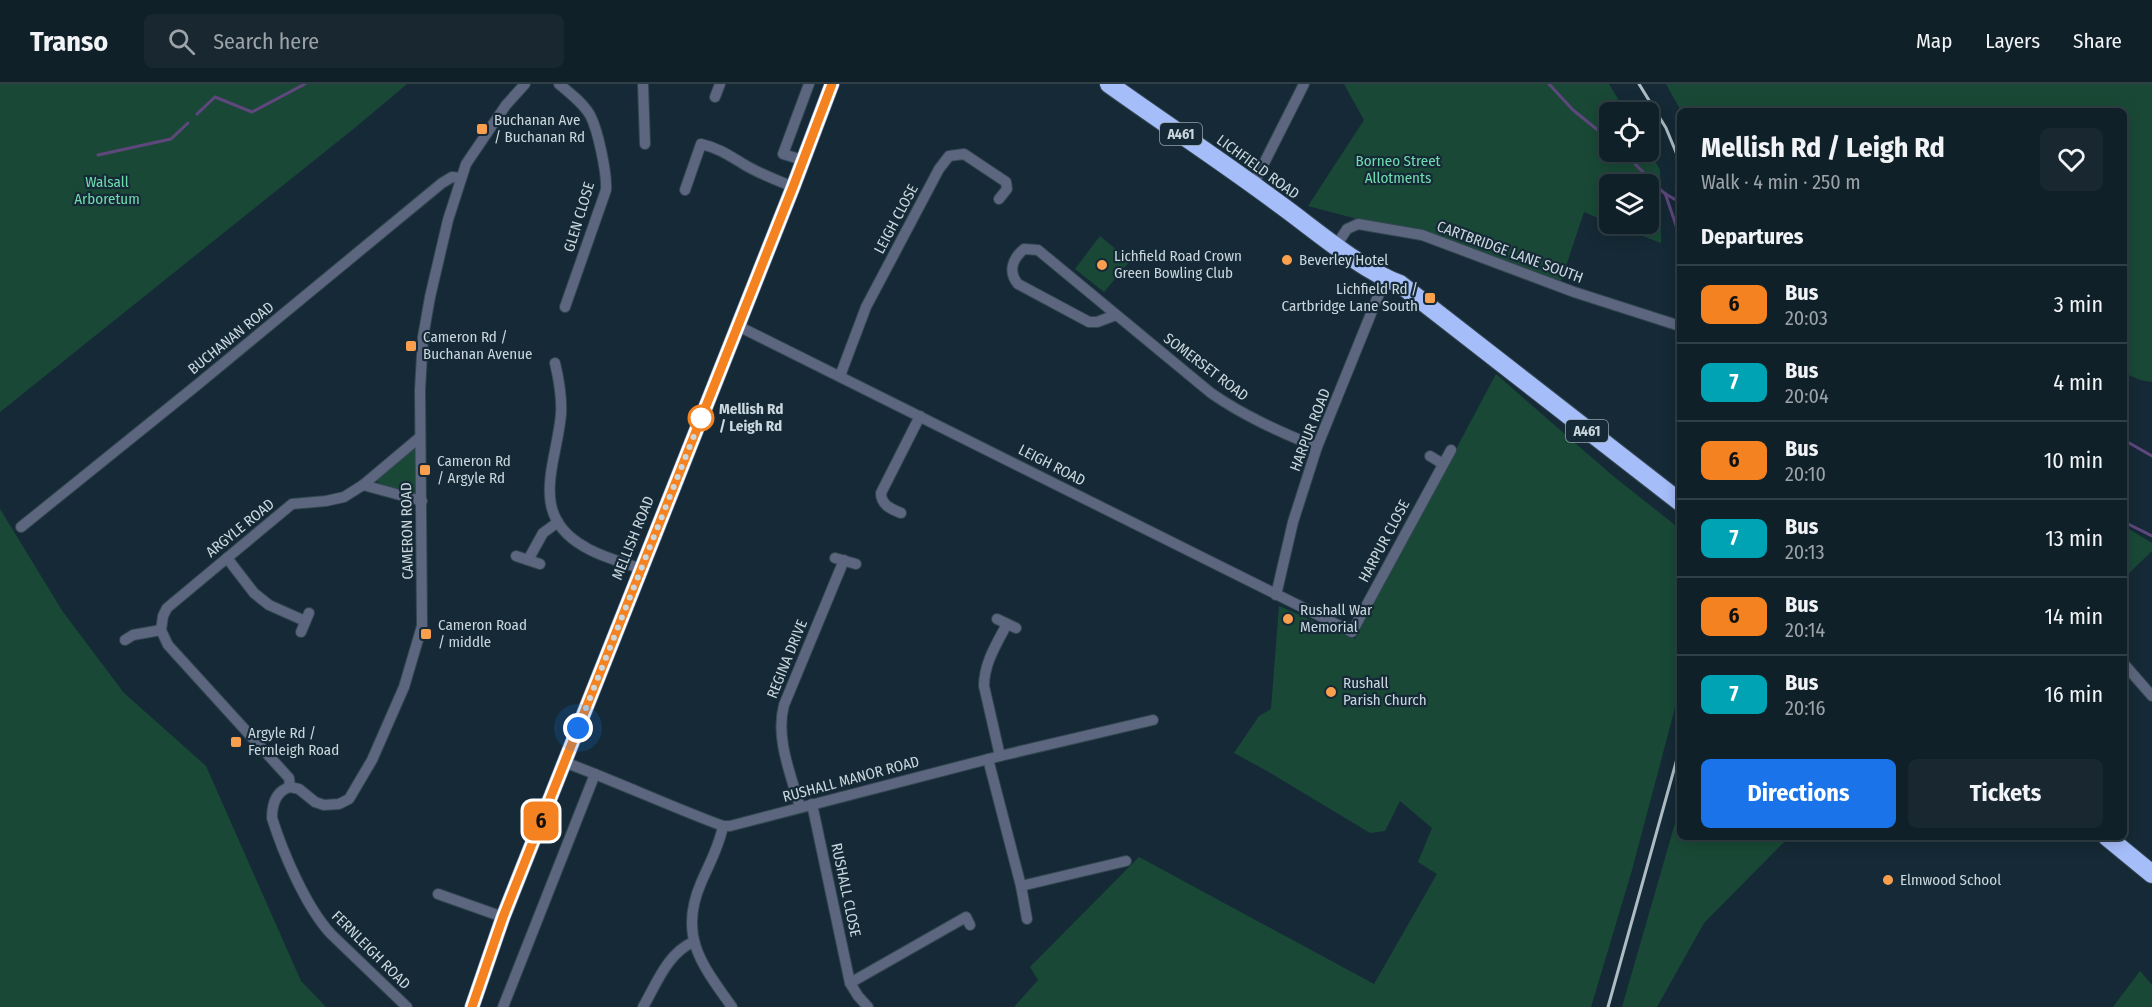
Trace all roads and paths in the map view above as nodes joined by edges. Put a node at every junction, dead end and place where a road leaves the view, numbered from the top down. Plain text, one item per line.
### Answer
1 (525, 84) edge
2 (559, 84) edge
3 (643, 84) edge
4 (720, 84) edge
5 (809, 84) edge
6 (832, 84) edge
7 (1109, 84) edge
8 (1304, 84) edge
9 (715, 97) dead end
10 (645, 144) dead end
11 (796, 158) dead end
12 (459, 182) junction
13 (1253, 185) junction
14 (793, 187) junction
15 (685, 190) dead end
16 (999, 199) dead end
17 (1336, 246) junction
18 (1386, 279) junction
19 (570, 304) dead end
20 (1116, 315) junction
21 (1677, 325) edge
22 (738, 326) junction
23 (555, 363) dead end
24 (840, 376) junction
25 (920, 416) junction
26 (420, 437) junction
27 (1317, 447) junction
28 (1451, 450) dead end
29 (1430, 456) dead end
30 (1443, 464) junction
31 (363, 485) junction
32 (1677, 500) edge
33 (422, 501) junction
34 (900, 510) dead end
35 (558, 522) junction
36 (21, 527) dead end
37 (516, 556) dead end
38 (227, 558) junction
39 (528, 560) junction
40 (540, 564) dead end
41 (856, 564) dead end
42 (641, 569) junction
43 (1276, 595) junction
44 (305, 622) dead end
45 (1007, 624) dead end
46 (161, 630) junction
47 (1352, 632) joint
48 (129, 635) dead end
49 (2127, 667) edge
50 (2152, 696) edge
51 (1153, 720) dead end
52 (1000, 756) junction
53 (988, 759) junction
54 (564, 762) junction
55 (595, 774) junction
56 (290, 787) junction
57 (812, 804) junction
58 (800, 807) junction
59 (723, 826) junction
60 (2111, 840) edge
61 (1126, 861) dead end
62 (2152, 874) edge
63 (1021, 886) junction
64 (438, 894) dead end
65 (503, 917) junction
66 (1027, 919) dead end
67 (970, 926) dead end
68 (693, 942) junction
69 (850, 983) junction
70 (865, 1004) edge
71 (407, 1007) edge
72 (472, 1007) edge
73 (503, 1007) edge
74 (644, 1007) edge
75 (732, 1007) edge

1 - 12 street, CAMERON ROAD
2 - 19 street, GLEN CLOSE
3 - 10 street
4 - 9 street
5 - 11 street
6 - 14 main road, MELLISH ROAD
7 - 13 highway, LICHFIELD ROAD / A461
8 - 13 street
12 - 26 street, CAMERON ROAD
12 - 36 street, BUCHANAN ROAD
13 - 17 highway, LICHFIELD ROAD / A461
14 - 15 street
14 - 22 main road, MELLISH ROAD
16 - 24 street, LEIGH CLOSE
17 - 18 highway, LICHFIELD ROAD / A461
17 - 21 street, CARTBRIDGE LANE SOUTH
18 - 27 street, HARPUR ROAD
18 - 32 highway, LICHFIELD ROAD / A461
20 - 20 street, SOMERSET ROAD
20 - 27 street, SOMERSET ROAD
22 - 24 street, LEIGH ROAD
22 - 42 main road, MELLISH ROAD
23 - 35 street
24 - 25 street, LEIGH ROAD
25 - 34 street
25 - 43 street, LEIGH ROAD
26 - 31 street, ARGYLE ROAD
26 - 33 street, CAMERON ROAD
27 - 43 street, HARPUR ROAD
28 - 30 street, HARPUR CLOSE
29 - 30 street
30 - 47 street, HARPUR CLOSE
31 - 33 street
31 - 38 street, ARGYLE ROAD
33 - 56 street, CAMERON ROAD
35 - 39 street
35 - 42 street
37 - 39 street
38 - 44 street
38 - 46 street, ARGYLE ROAD
39 - 40 street
41 - 58 street, REGINA DRIVE
42 - 54 main road, MELLISH ROAD
43 - 47 street, LEIGH ROAD
45 - 52 street
46 - 48 street
46 - 56 street
49 - 50 street
51 - 52 street, RUSHALL MANOR ROAD
52 - 53 street, RUSHALL MANOR ROAD
53 - 57 street, RUSHALL MANOR ROAD
53 - 63 street
54 - 55 street
54 - 65 main road, MELLISH ROAD
55 - 59 street
55 - 73 street
56 - 71 street, FERNLEIGH ROAD
57 - 58 street, RUSHALL MANOR ROAD
57 - 69 street, RUSHALL CLOSE
58 - 59 street, RUSHALL MANOR ROAD
59 - 68 street
60 - 62 highway
61 - 63 street
63 - 66 street
64 - 65 street
65 - 72 main road, MELLISH ROAD
67 - 69 street
68 - 74 street
68 - 75 street
69 - 70 street, RUSHALL CLOSE

